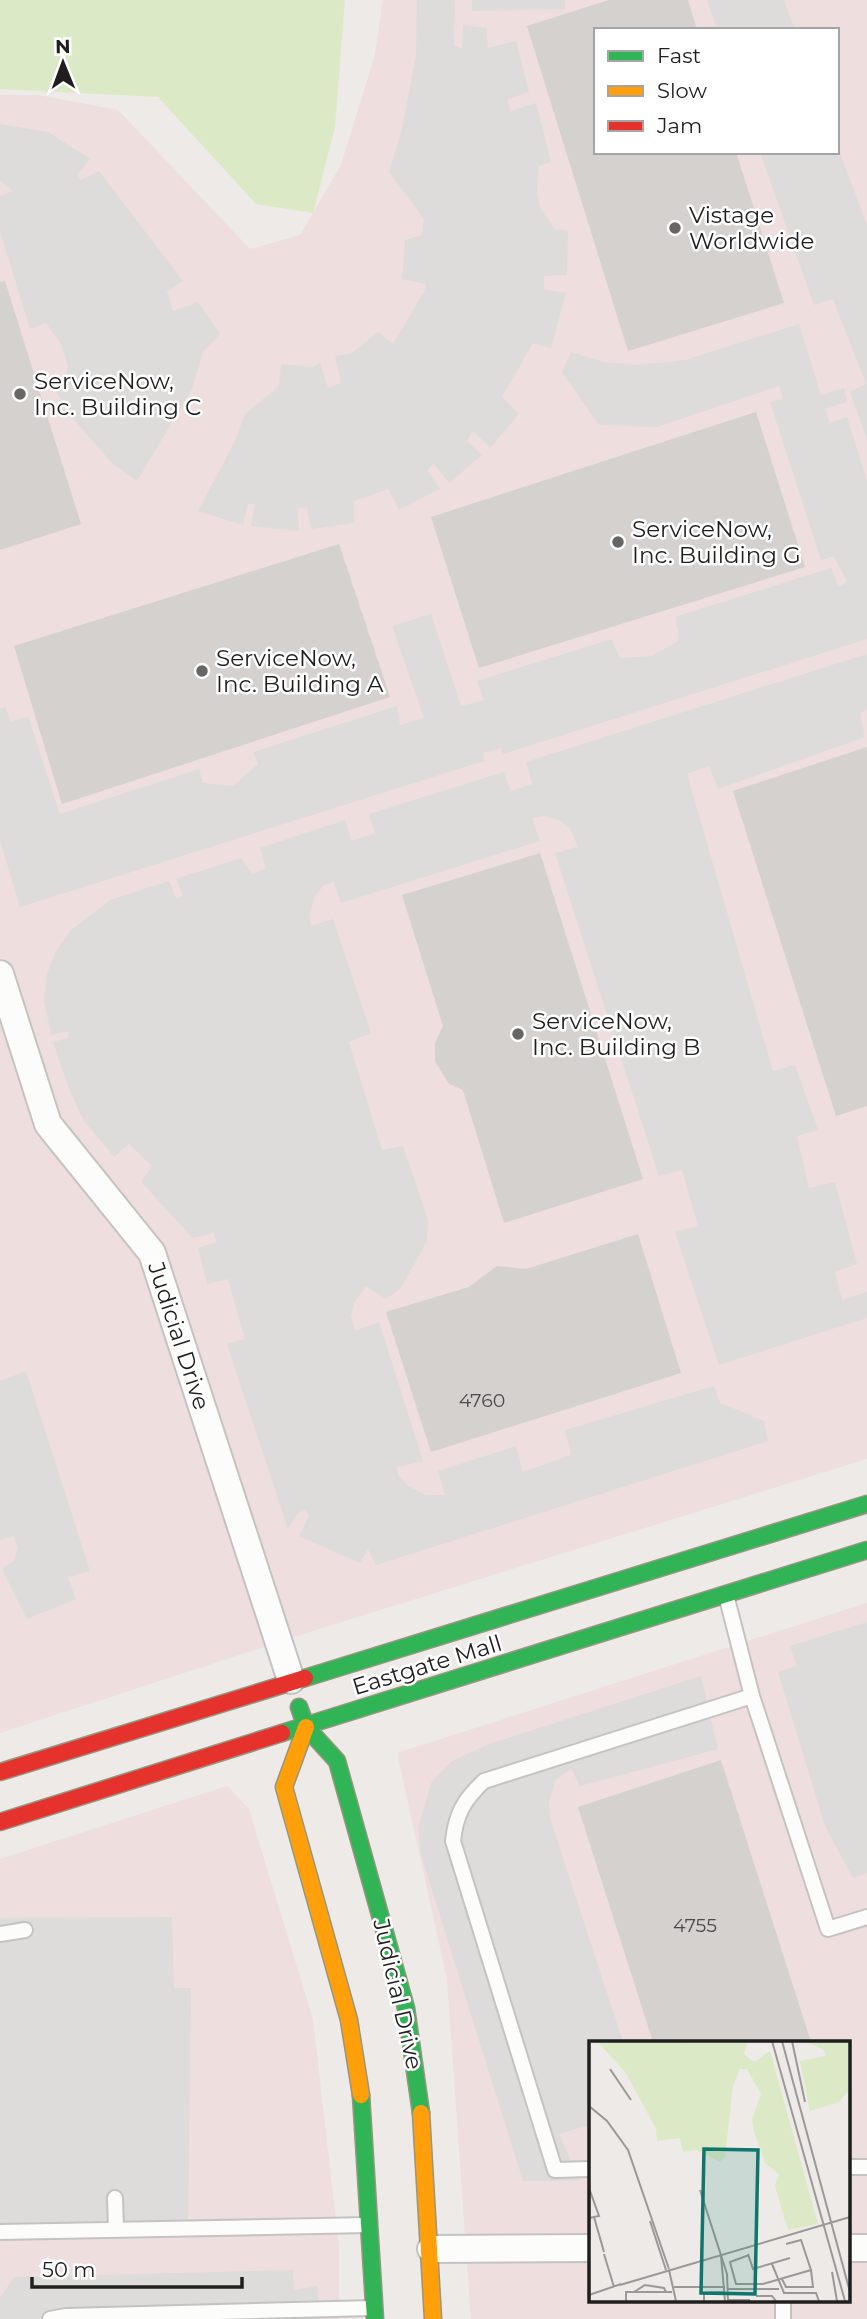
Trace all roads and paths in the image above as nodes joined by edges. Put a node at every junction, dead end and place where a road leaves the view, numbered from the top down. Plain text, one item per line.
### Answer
1 (0, 974) edge
2 (867, 1504) edge
3 (867, 1550) edge
4 (726, 1595) junction
5 (291, 1679) junction
6 (752, 1696) junction
7 (306, 1727) junction
8 (0, 1772) edge
9 (0, 1822) edge
10 (867, 1917) edge
11 (25, 1930) dead end
12 (0, 1934) edge
13 (589, 2169) edge
14 (115, 2198) dead end
15 (371, 2225) junction
16 (116, 2230) junction
17 (0, 2232) edge
18 (589, 2248) edge
19 (431, 2249) junction
20 (375, 2313) edge
21 (282, 2315) edge
22 (50, 2319) edge
23 (433, 2319) edge

1 - 5 street, Judicial Drive
2 - 5 main road, Eastgate Mall
3 - 4 main road, Eastgate Mall
4 - 6 lane
4 - 7 main road, Eastgate Mall
5 - 7 main road, Judicial Drive
5 - 8 main road, Eastgate Mall
6 - 10 lane
6 - 13 lane
7 - 9 main road, Eastgate Mall
7 - 15 main road
7 - 19 main road, Judicial Drive
11 - 12 lane
14 - 16 lane
15 - 16 lane
15 - 20 main road
16 - 17 lane
18 - 19 street
19 - 23 main road, Judicial Drive
20 - 21 lane
21 - 22 lane

